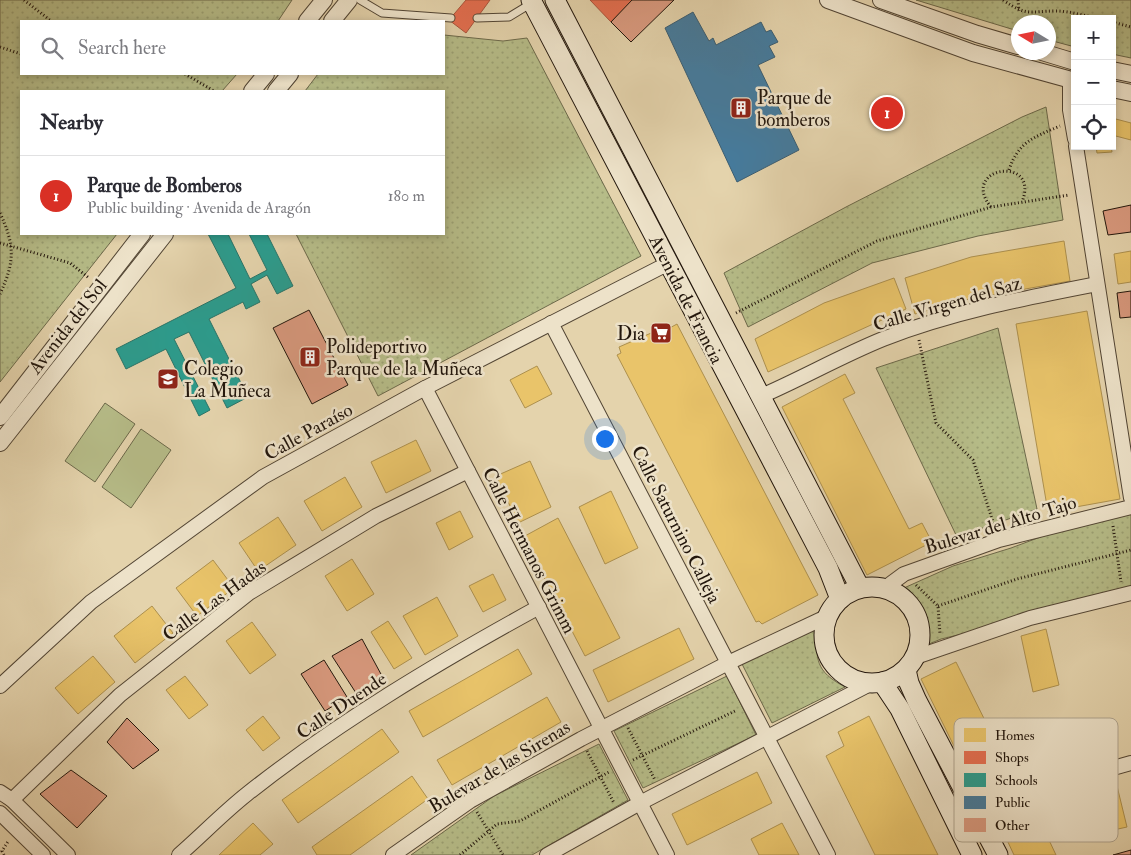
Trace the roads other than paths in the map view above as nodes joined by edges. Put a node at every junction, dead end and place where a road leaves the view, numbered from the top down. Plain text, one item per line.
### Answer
1 (324, 0) edge
2 (349, 0) edge
3 (360, 0) edge
4 (555, 0) edge
5 (828, 0) edge
6 (881, 0) edge
7 (532, 1) edge
8 (451, 18) dead end
9 (477, 18) dead end
10 (308, 20) edge
11 (333, 20) edge
12 (1011, 44) edge
13 (1056, 56) edge
14 (1071, 61) edge
15 (1116, 71) edge
16 (1131, 74) edge
17 (265, 75) edge
18 (289, 75) edge
19 (1071, 79) edge
20 (253, 90) edge
21 (277, 90) edge
22 (1116, 90) edge
23 (1131, 93) edge
24 (1077, 150) edge
25 (141, 235) edge
26 (164, 235) edge
27 (669, 263) junction
28 (1097, 284) junction
29 (552, 323) junction
30 (425, 388) junction
31 (759, 397) junction
32 (0, 416) edge
33 (0, 444) edge
34 (468, 471) junction
35 (1131, 498) edge
36 (1131, 507) edge
37 (860, 588) junction
38 (885, 588) junction
39 (1127, 594) edge
40 (840, 599) junction
41 (538, 607) junction
42 (828, 616) junction
43 (728, 663) junction
44 (911, 663) junction
45 (877, 683) junction
46 (0, 686) edge
47 (602, 728) junction
48 (766, 738) junction
49 (1131, 763) edge
50 (1118, 767) edge
51 (954, 772) edge
52 (0, 792) edge
53 (12, 800) junction
54 (640, 803) junction
55 (0, 813) edge
56 (954, 818) edge
57 (966, 842) edge
58 (991, 842) edge
59 (43, 855) edge
60 (68, 855) edge
61 (179, 855) edge
62 (393, 855) edge
63 (547, 855) edge
64 (667, 855) edge
65 (828, 855) edge
66 (972, 855) edge
67 (998, 855) edge

1 - 10 street
2 - 11 street
3 - 8 lane
4 - 31 main road, Avenida de Francia
5 - 19 street
6 - 12 street
7 - 9 lane
7 - 27 main road, Avenida de Francia
13 - 14 street
15 - 16 street
17 - 20 street
18 - 21 street
22 - 23 street
24 - 28 street
25 - 32 street, Avenida del Sol
26 - 33 street, Avenida del Sol
27 - 29 street, Calle Paraíso
27 - 40 main road, Avenida de Francia
28 - 31 street, Calle Virgen del Saz
28 - 35 street
29 - 30 street, Calle Paraíso
29 - 43 street, Calle Saturnino Calleja
30 - 34 street, Calle Hermanos Grimm
30 - 46 street, Calle Paraíso
31 - 37 main road, Avenida de Francia
34 - 41 street, Calle Hermanos Grimm
34 - 53 street, Calle Las Hadas
36 - 38 street, Bulevar del Alto Tajo
37 - 38 main road
37 - 40 main road
38 - 44 main road
39 - 44 street
40 - 42 main road
41 - 47 street, Calle Hermanos Grimm
41 - 61 street, Calle Duende
42 - 43 street, Bulevar de las Sirenas
42 - 45 main road
43 - 47 street, Bulevar de las Sirenas
43 - 48 street
44 - 45 main road
44 - 51 main road
45 - 48 street
45 - 56 main road
47 - 54 street
47 - 62 street, Bulevar de las Sirenas
48 - 54 street
48 - 65 street
49 - 50 street
52 - 53 street
53 - 60 street
54 - 63 street
54 - 64 street
55 - 59 street
57 - 66 main road
58 - 67 main road

